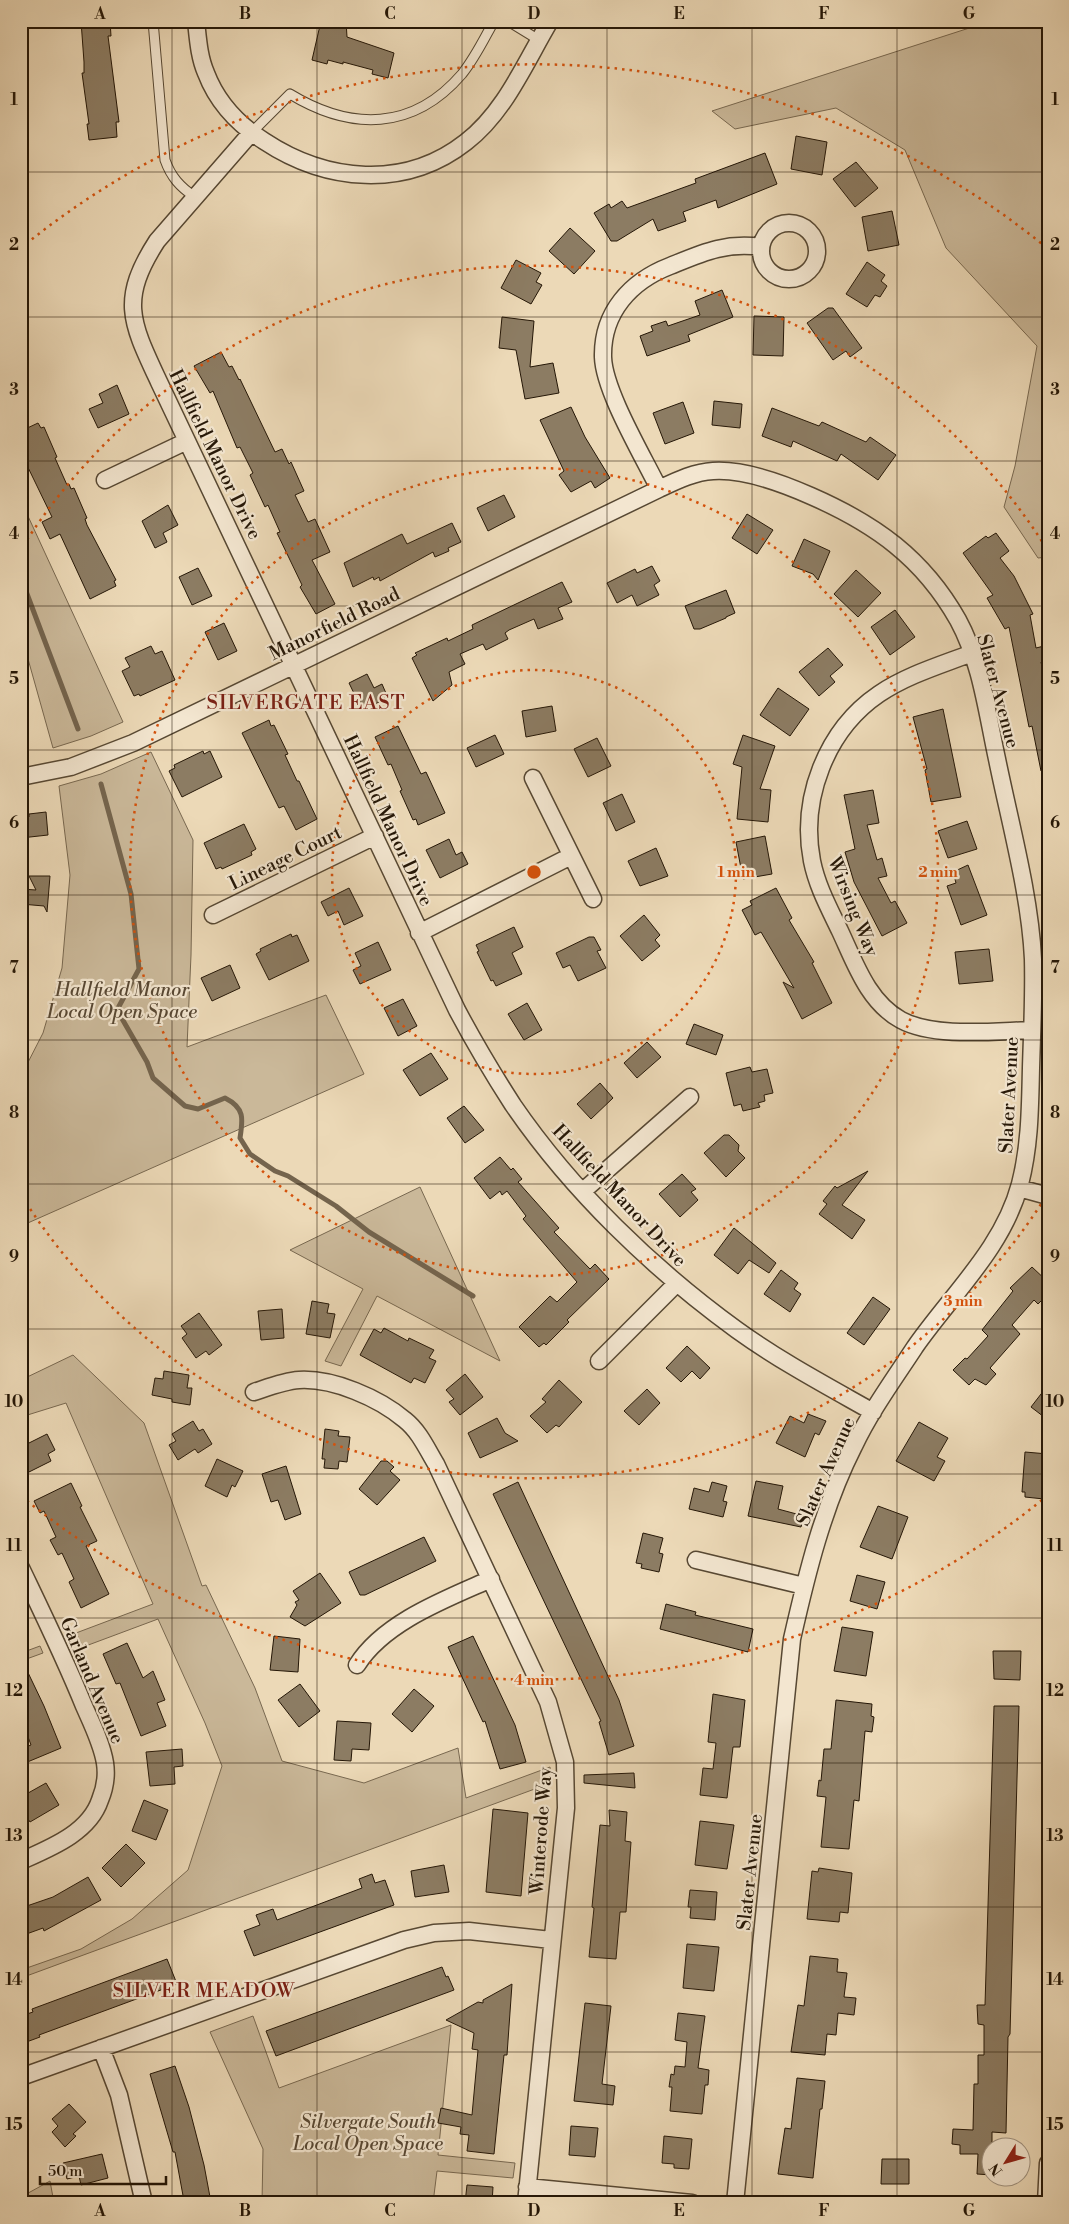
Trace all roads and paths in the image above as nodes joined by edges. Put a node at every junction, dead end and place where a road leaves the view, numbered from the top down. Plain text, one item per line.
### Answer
1 (153, 21) edge
2 (196, 21) edge
3 (494, 21) edge
4 (508, 21) edge
5 (550, 21) edge
6 (539, 40) junction
7 (251, 132) junction
8 (195, 197) junction
9 (761, 247) dead end
10 (187, 441) junction
11 (104, 480) dead end
12 (659, 489) junction
13 (972, 653) junction
14 (294, 664) junction
15 (21, 777) edge
16 (533, 778) dead end
17 (375, 836) junction
18 (571, 856) junction
19 (593, 899) dead end
20 (213, 915) dead end
21 (419, 933) junction
22 (1032, 1030) junction
23 (690, 1097) dead end
24 (1019, 1188) junction
25 (583, 1191) junction
26 (1048, 1196) edge
27 (676, 1284) junction
28 (599, 1361) dead end
29 (254, 1392) dead end
30 (873, 1412) junction
31 (696, 1560) dead end
32 (21, 1568) edge
33 (491, 1580) junction
34 (804, 1586) junction
35 (356, 1665) dead end
36 (21, 1861) edge
37 (551, 1940) junction
38 (101, 2048) junction
39 (21, 2077) edge
40 (1048, 2163) edge
41 (526, 2195) edge
42 (144, 2203) edge
43 (692, 2203) edge
44 (735, 2203) edge
45 (1046, 2203) edge

1 - 8 lane
2 - 7 street
3 - 7 lane
4 - 6 lane
5 - 6 street
6 - 7 street
7 - 8 street, Hallfield Manor Drive
8 - 10 street, Hallfield Manor Drive
9 - 12 street
10 - 11 street
10 - 14 street, Hallfield Manor Drive
12 - 13 street, Slater Avenue
12 - 14 street, Manorfield Road
13 - 22 street, Slater Avenue
13 - 22 street, Wirsing Way
14 - 15 street, Manorfield Road
14 - 17 street, Hallfield Manor Drive
16 - 18 street
17 - 20 street, Lineage Court
17 - 21 street, Hallfield Manor Drive
18 - 19 street
18 - 21 street
21 - 25 street, Hallfield Manor Drive
22 - 24 street, Slater Avenue
23 - 25 street
24 - 26 street
24 - 30 street, Slater Avenue
25 - 27 street, Hallfield Manor Drive
27 - 28 street
27 - 30 street, Hallfield Manor Drive
29 - 33 street, Winterode Way
30 - 34 street, Slater Avenue
31 - 34 street
32 - 36 street, Garland Avenue
33 - 35 street
33 - 37 street, Winterode Way
34 - 44 street, Slater Avenue
37 - 38 street
37 - 41 street, Winterode Way
38 - 39 street
38 - 42 street
40 - 45 street
41 - 43 street

